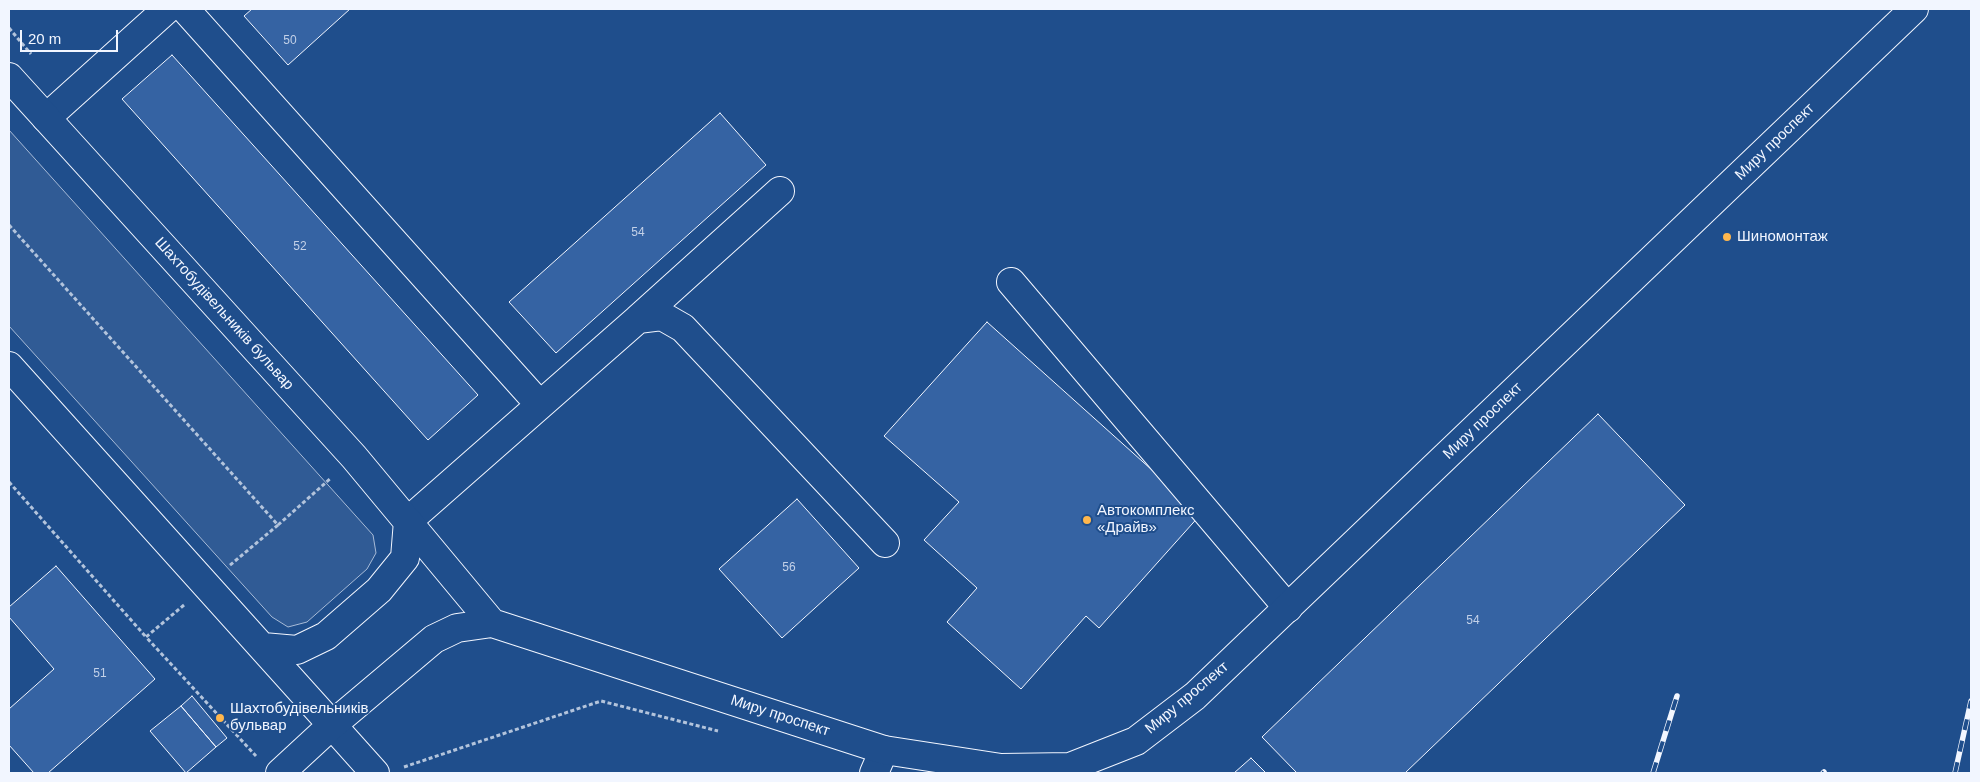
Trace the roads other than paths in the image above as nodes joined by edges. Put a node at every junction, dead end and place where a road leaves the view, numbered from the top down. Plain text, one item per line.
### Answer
1 (166, 9) edge
2 (185, 9) edge
3 (1914, 9) edge
4 (9, 77) edge
5 (46, 118) junction
6 (780, 191) dead end
7 (1011, 282) dead end
8 (638, 319) junction
9 (9, 366) edge
10 (540, 405) junction
11 (408, 522) junction
12 (885, 543) dead end
13 (1288, 608) junction
14 (492, 623) junction
15 (263, 648) junction
16 (332, 726) junction
17 (879, 762) edge
18 (1068, 770) edge
19 (386, 772) edge
20 (280, 773) edge

1 - 5 main road
2 - 10 main road
3 - 13 main road, Миру проспект
4 - 5 main road, Шахтобудівельників бульвар
5 - 11 main road, Шахтобудівельників бульвар
6 - 8 main road
7 - 13 main road
8 - 10 main road
8 - 12 main road
9 - 15 main road
10 - 11 main road
11 - 14 main road, Шахтобудівельників бульвар
11 - 15 main road
13 - 18 main road, Миру проспект
14 - 16 main road, Миру проспект
14 - 17 main road, Миру проспект
15 - 16 main road
16 - 19 main road
16 - 20 main road, Миру проспект
17 - 18 main road, Миру проспект

